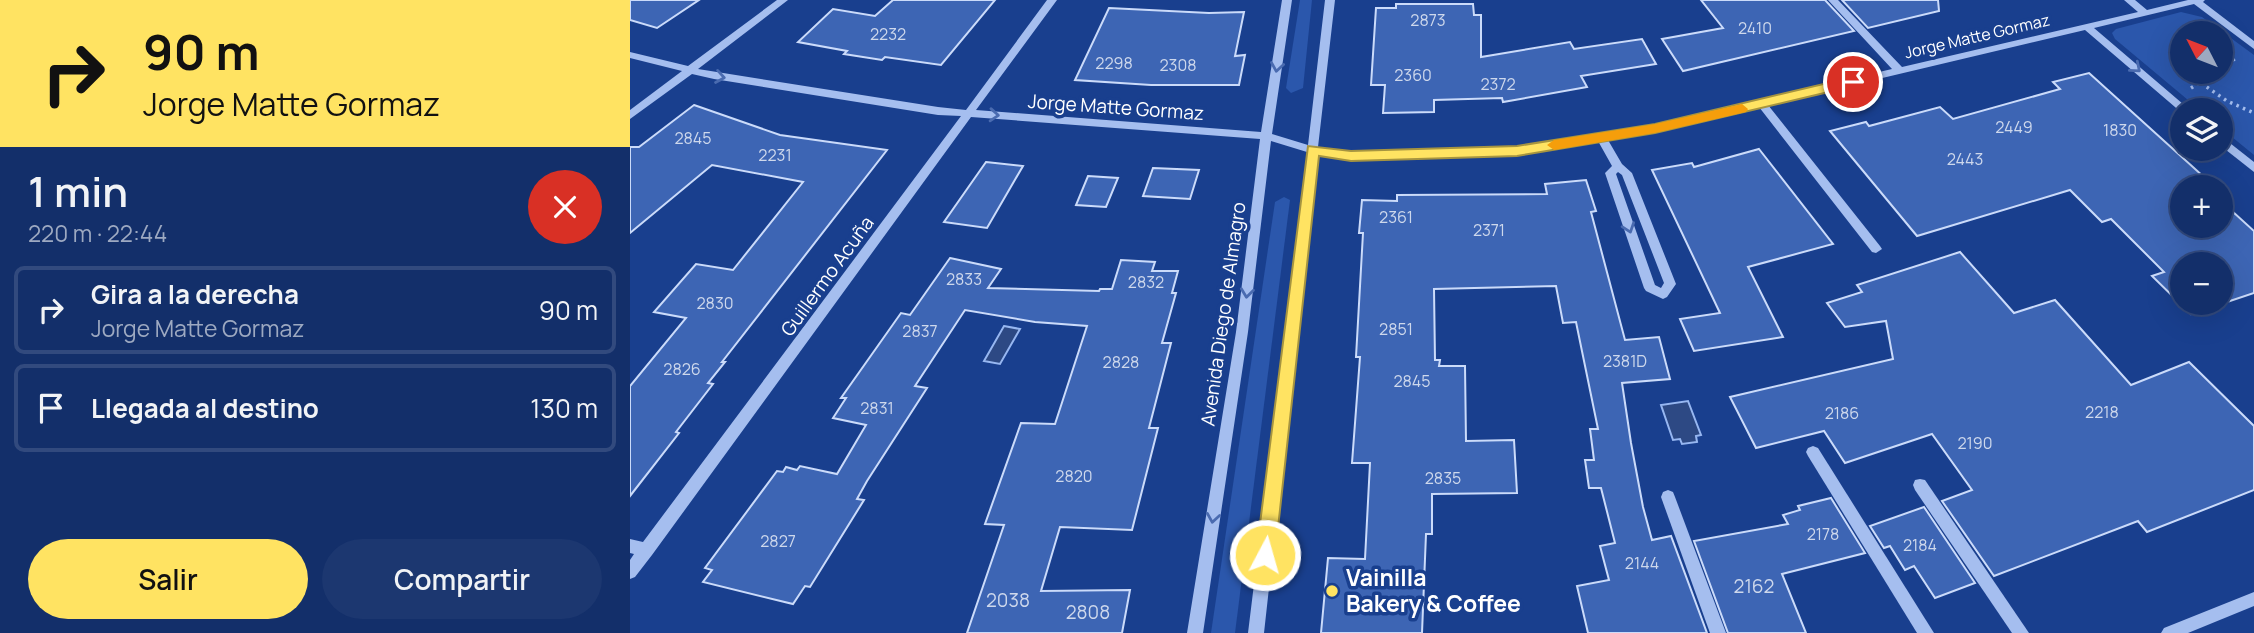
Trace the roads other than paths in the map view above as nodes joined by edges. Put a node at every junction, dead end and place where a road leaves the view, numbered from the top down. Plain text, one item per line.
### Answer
1 (783, 0) edge
2 (1052, 0) edge
3 (1287, 0) edge
4 (1330, 0) edge
5 (1833, 0) edge
6 (2129, 0) edge
7 (2198, 0) edge
8 (2145, 13) junction
9 (2086, 26) junction
10 (2254, 46) edge
11 (630, 55) edge
12 (1899, 70) junction
13 (688, 71) junction
14 (2171, 98) edge
15 (1762, 104) junction
16 (968, 113) junction
17 (630, 115) edge
18 (1266, 136) junction
19 (1602, 138) junction
20 (1313, 150) junction
21 (2233, 150) edge
22 (1618, 167) junction
23 (2254, 168) edge
24 (1876, 249) dead end
25 (1813, 452) dead end
26 (1920, 485) dead end
27 (1668, 497) dead end
28 (630, 547) edge
29 (647, 550) junction
30 (630, 572) edge
31 (2254, 599) edge
32 (1195, 633) edge
33 (1256, 633) edge
34 (1718, 633) edge
35 (1926, 633) edge
36 (2021, 633) edge
37 (2169, 633) edge

1 - 13 street
2 - 16 street, Guillermo Acuña
3 -> 18 street, Avenida Diego de Almagro
4 - 20 street
5 - 12 street
6 - 8 street
7 - 8 street, Jorge Matte Gormaz
7 - 10 street
8 - 9 street, Jorge Matte Gormaz
9 - 12 street, Jorge Matte Gormaz
9 -> 14 street
11 - 13 street, Jorge Matte Gormaz
12 - 15 street, Jorge Matte Gormaz
13 -> 16 street, Jorge Matte Gormaz
13 - 17 street
15 - 19 street, Jorge Matte Gormaz
15 - 24 street
16 -> 18 street, Jorge Matte Gormaz
16 - 29 street, Guillermo Acuña
18 - 20 street, Jorge Matte Gormaz
18 -> 32 street, Avenida Diego de Almagro
19 - 20 street, Jorge Matte Gormaz
19 - 22 street
20 - 33 street
21 - 23 street
22 -> 22 street
25 - 35 street
26 - 36 street
27 - 34 street
28 - 29 street
29 - 30 street, Guillermo Acuña
31 - 37 street

